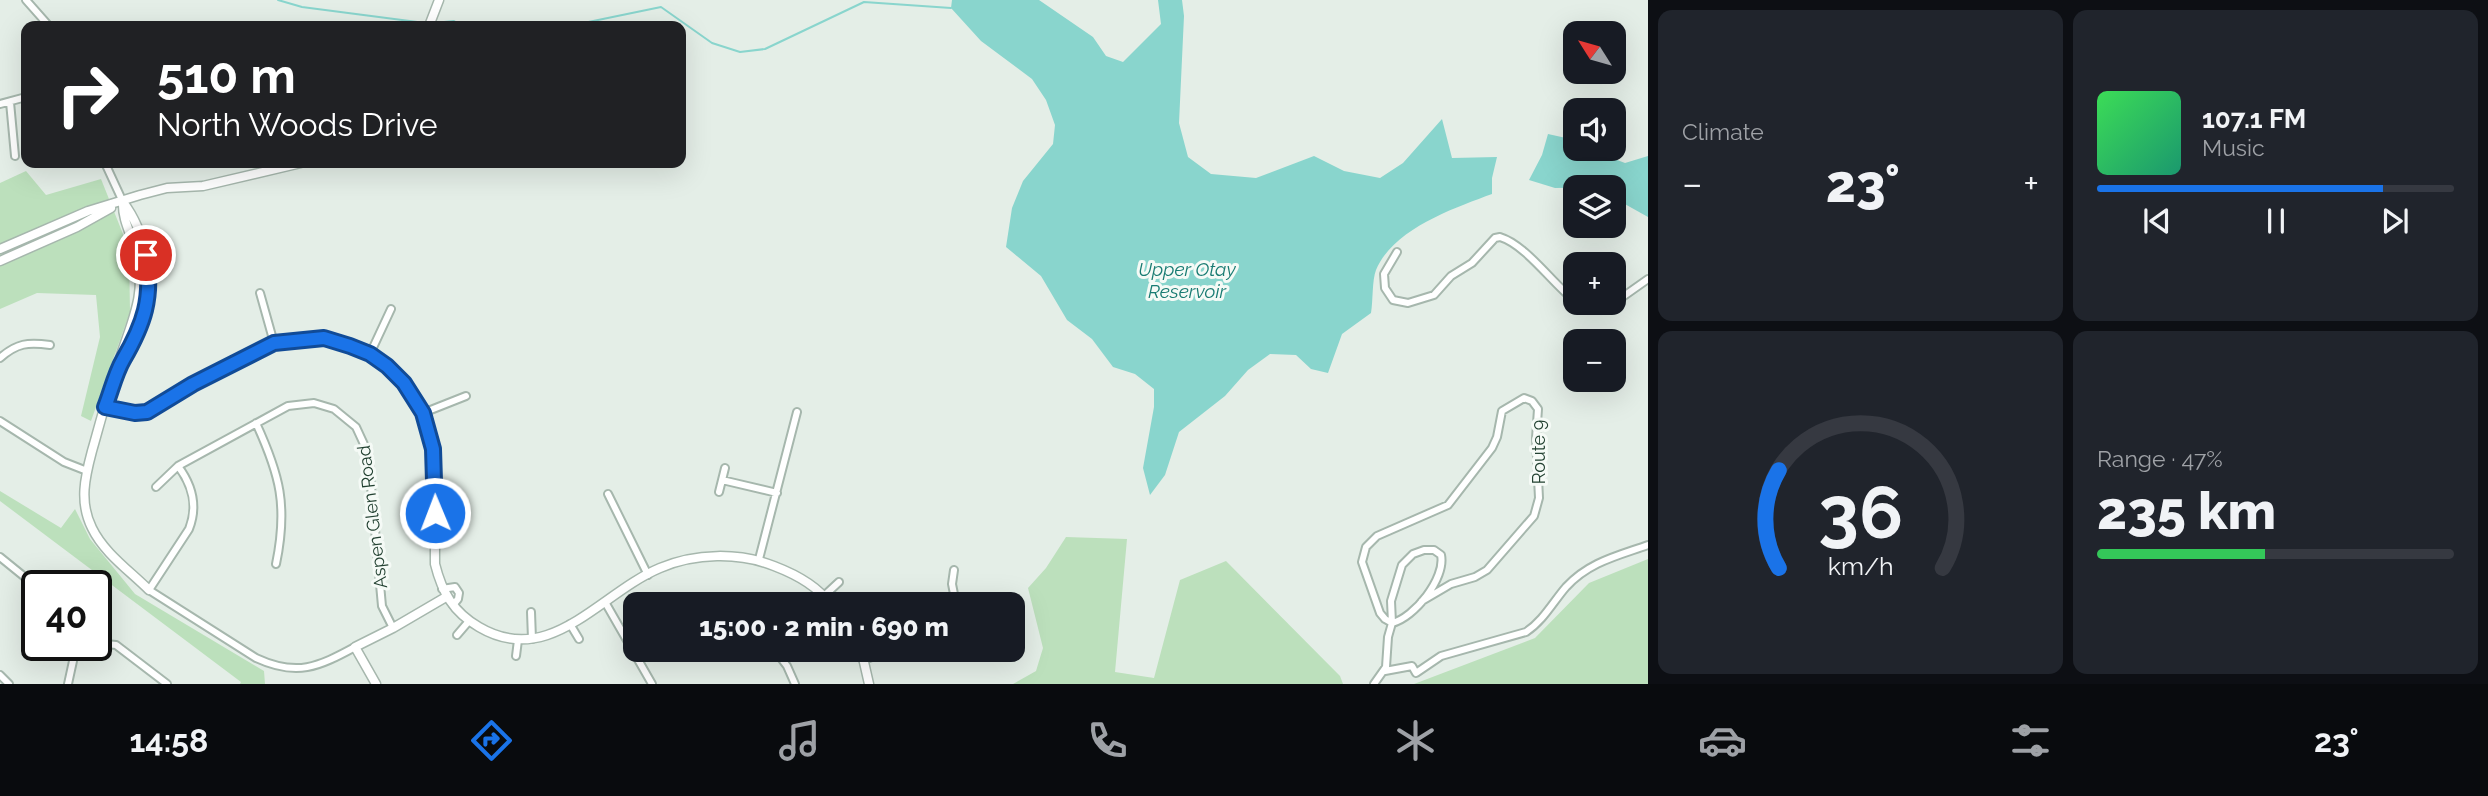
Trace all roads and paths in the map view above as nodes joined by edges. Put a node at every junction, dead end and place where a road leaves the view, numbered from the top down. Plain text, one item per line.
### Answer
1 (26, 0) edge
2 (439, 0) edge
3 (45, 21) edge
4 (431, 21) edge
5 (21, 99) edge
6 (10, 102) junction
7 (0, 104) edge
8 (15, 156) dead end
9 (107, 168) edge
10 (280, 168) edge
11 (123, 202) junction
12 (0, 248) edge
13 (1397, 252) dead end
14 (0, 261) edge
15 (1648, 279) edge
16 (1563, 291) edge
17 (260, 293) dead end
18 (1626, 294) edge
19 (391, 309) dead end
20 (274, 343) junction
21 (50, 345) dead end
22 (370, 354) junction
23 (0, 358) edge
24 (466, 396) dead end
25 (105, 407) junction
26 (797, 412) dead end
27 (423, 413) junction
28 (0, 421) edge
29 (256, 423) junction
30 (178, 466) junction
31 (725, 468) dead end
32 (87, 471) junction
33 (722, 480) junction
34 (156, 487) dead end
35 (719, 492) dead end
36 (777, 493) junction
37 (608, 494) dead end
38 (457, 512) dead end
39 (435, 513) junction
40 (1648, 545) edge
41 (0, 557) edge
42 (759, 559) junction
43 (276, 564) dead end
44 (954, 570) dead end
45 (21, 574) edge
46 (648, 575) junction
47 (839, 582) dead end
48 (149, 590) junction
49 (821, 592) edge
50 (828, 592) edge
51 (954, 592) edge
52 (444, 593) junction
53 (1422, 601) junction
54 (605, 602) junction
55 (453, 605) junction
56 (531, 612) dead end
57 (469, 621) junction
58 (1392, 623) junction
59 (570, 624) junction
60 (393, 628) junction
61 (623, 632) edge
62 (457, 635) dead end
63 (533, 639) junction
64 (579, 639) dead end
65 (518, 640) junction
66 (112, 645) edge
67 (355, 647) junction
68 (516, 656) dead end
69 (72, 661) edge
70 (640, 662) edge
71 (785, 662) edge
72 (864, 662) edge
73 (1385, 671) junction
74 (0, 675) edge
75 (9, 684) edge
76 (68, 684) edge
77 (167, 684) edge
78 (376, 684) edge
79 (652, 684) edge
80 (795, 684) edge
81 (869, 684) edge
82 (1374, 684) edge

1 - 3 street
2 - 4 street
5 - 6 street
6 - 7 street
6 - 8 street
9 - 11 street
10 - 11 street
11 - 12 street
11 - 14 street
11 - 25 street
13 - 16 street
15 - 18 street
17 - 20 street
19 - 22 street
20 - 22 street
20 - 25 street
21 - 23 street
22 - 27 street
24 - 27 street
25 - 32 street
26 - 36 street
27 - 39 street
28 - 32 street
29 - 30 street, Aspen Glen Road
29 - 43 street
29 - 60 street, Aspen Glen Road
30 - 34 street, Aspen Glen Road
30 - 48 street
31 - 33 street
32 - 48 street
33 - 35 street
33 - 36 street
36 - 42 street
37 - 46 street
38 - 39 street
39 - 52 street
40 - 73 street
41 - 45 street
42 - 46 street
42 - 49 street
44 - 51 street
46 - 54 street
47 - 50 street
48 - 67 street
52 - 55 street
52 - 55 street
52 - 60 street
53 - 58 street, Route 9
53 - 58 street, Route 9
53 - 58 street, Route 9
54 - 59 street
54 - 61 street
55 - 57 street
56 - 63 street
57 - 62 street
57 - 65 street
58 - 73 street, Route 9
59 - 63 street
59 - 64 street
60 - 67 street
63 - 65 street
65 - 68 street
66 - 77 street
67 - 78 street
69 - 76 street
70 - 79 street
71 - 80 street
72 - 81 street
73 - 82 street
74 - 75 street

